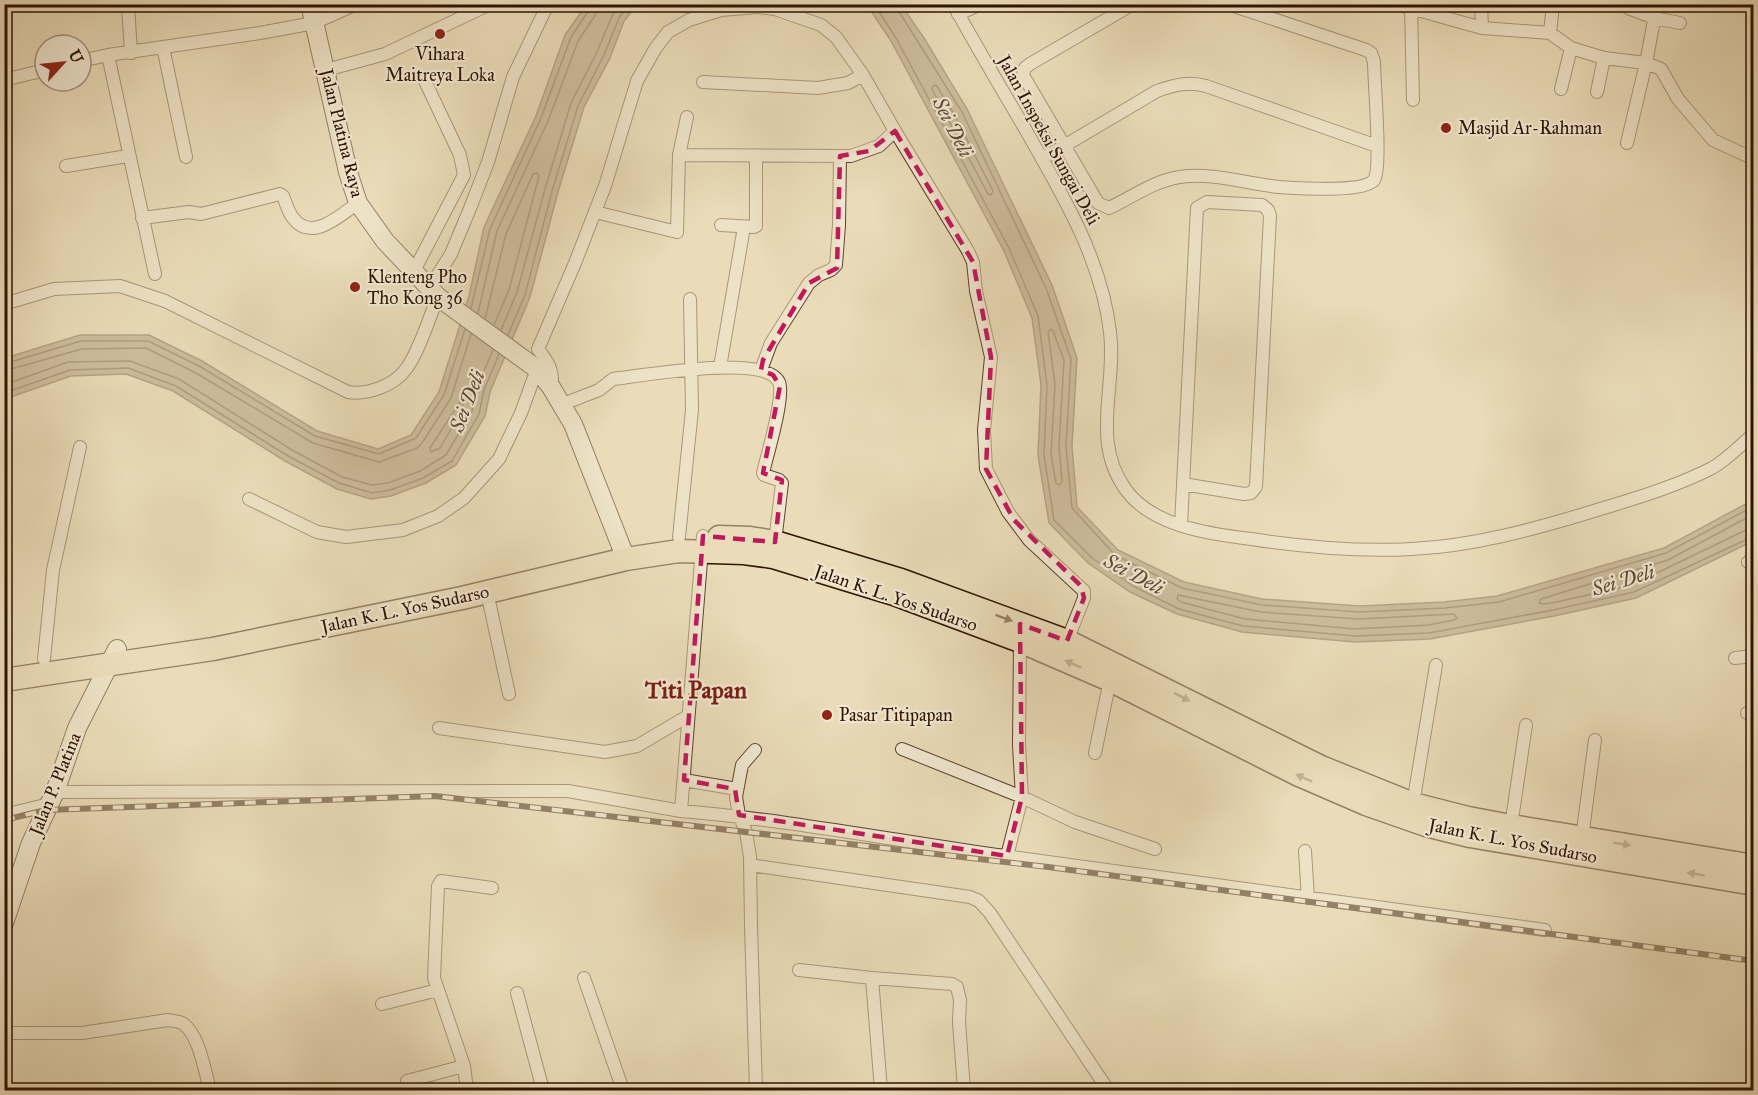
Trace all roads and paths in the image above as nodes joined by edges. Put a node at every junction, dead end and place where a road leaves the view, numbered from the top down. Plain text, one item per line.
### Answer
1 (128, 4) edge
2 (310, 4) edge
3 (356, 4) edge
4 (490, 4) edge
5 (548, 4) edge
6 (981, 4) edge
7 (1133, 4) edge
8 (1228, 4) edge
9 (1396, 4) edge
10 (1481, 4) edge
11 (1553, 4) edge
12 (1657, 4) edge
13 (1747, 4) edge
14 (1411, 6) edge
15 (1754, 6) edge
16 (1628, 8) dead end
17 (955, 9) edge
18 (1654, 18) junction
19 (1680, 22) dead end
20 (315, 23) junction
21 (1482, 28) junction
22 (1550, 33) junction
23 (163, 47) junction
24 (1571, 48) junction
25 (132, 53) junction
26 (108, 55) junction
27 (1604, 58) junction
28 (93, 59) edge
29 (1646, 63) junction
30 (326, 70) junction
31 (33, 73) edge
32 (863, 75) junction
33 (4, 80) edge
34 (424, 81) dead end
35 (703, 82) dead end
36 (1561, 89) dead end
37 (1596, 92) dead end
38 (1413, 100) dead end
39 (687, 117) dead end
40 (895, 131) junction
41 (1627, 143) dead end
42 (1064, 145) junction
43 (1377, 146) junction
44 (128, 156) junction
45 (679, 156) junction
46 (756, 156) junction
47 (840, 156) junction
48 (186, 157) dead end
49 (1042, 159) junction
50 (1754, 159) edge
51 (66, 166) dead end
52 (358, 203) junction
53 (595, 212) junction
54 (142, 218) junction
55 (721, 225) dead end
56 (744, 226) junction
57 (414, 271) junction
58 (155, 274) dead end
59 (434, 292) junction
60 (690, 299) dead end
61 (4, 304) edge
62 (533, 367) junction
63 (720, 367) junction
64 (691, 370) junction
65 (761, 370) junction
66 (551, 387) junction
67 (563, 404) junction
68 (1754, 434) edge
69 (80, 447) dead end
70 (1183, 484) junction
71 (249, 499) dead end
72 (1181, 525) junction
73 (679, 537) junction
74 (775, 542) junction
75 (703, 544) junction
76 (624, 553) junction
77 (487, 592) junction
78 (914, 594) junction
79 (1020, 641) junction
80 (1067, 641) junction
81 (1754, 656) edge
82 (113, 657) junction
83 (1735, 658) dead end
84 (44, 659) junction
85 (4, 664) edge
86 (1436, 665) dead end
87 (4, 680) edge
88 (1110, 680) junction
89 (509, 694) dead end
90 (688, 716) junction
91 (1526, 725) dead end
92 (439, 728) dead end
93 (1595, 740) dead end
94 (902, 748) dead end
95 (755, 750) dead end
96 (1095, 753) dead end
97 (684, 780) junction
98 (737, 789) junction
99 (1022, 797) junction
100 (52, 798) junction
101 (1413, 804) junction
102 (681, 811) junction
103 (4, 815) edge
104 (739, 815) junction
105 (1511, 826) junction
106 (1582, 838) junction
107 (1155, 849) dead end
108 (1305, 851) dead end
109 (1007, 856) junction
110 (750, 865) junction
111 (1754, 866) edge
112 (1754, 884) edge
113 (492, 888) dead end
114 (1308, 898) junction
115 (4, 923) edge
116 (1545, 930) dead end
117 (799, 970) dead end
118 (584, 978) dead end
119 (872, 978) junction
120 (438, 990) junction
121 (517, 993) dead end
122 (382, 1005) dead end
123 (4, 1033) edge
124 (464, 1066) junction
125 (407, 1082) dead end
126 (210, 1090) edge
127 (467, 1090) edge
128 (543, 1090) edge
129 (623, 1090) edge
130 (756, 1090) edge
131 (881, 1090) edge
132 (964, 1090) edge
133 (1108, 1090) edge

1 - 25 street
2 - 20 main road, Jalan Platina Raya
3 - 20 street
4 - 30 street
5 - 59 street
6 - 17 street
7 - 42 street
8 - 43 street
9 - 14 street
10 - 21 street
11 - 22 street
12 - 18 street
13 - 15 street
14 - 21 street
14 - 38 street
16 - 18 street
17 - 49 street, Jalan Inspeksi Sungai Deli
18 - 19 street
18 - 29 street
20 - 23 street
20 - 30 main road, Jalan Platina Raya
21 - 22 street
22 - 24 street
23 - 25 street
23 - 48 street
24 - 27 street
24 - 36 street
25 - 26 street
26 - 28 street
26 - 44 street
27 - 29 street
27 - 37 street
29 - 41 street
29 - 50 street
30 - 52 main road, Jalan Platina Raya
31 - 33 street
32 - 35 street
32 - 40 street
32 - 53 street
34 - 57 street
39 - 45 street
40 - 47 street
40 - 80 street
42 - 43 street
42 - 43 street
42 - 49 street
44 - 51 street
44 - 54 street
45 - 46 street
45 - 53 street
46 - 47 street
46 - 56 street
47 - 65 street
49 - 72 street, Jalan Inspeksi Sungai Deli
52 - 54 street
52 - 57 main road, Jalan Platina Raya
53 - 66 street
54 - 58 street
55 - 56 street
56 - 63 street
57 - 59 main road, Jalan Platina Raya
59 - 61 street
59 - 62 main road, Jalan Platina Raya
60 - 64 street
62 - 66 main road, Jalan Platina Raya
62 - 71 street
63 - 64 street
63 - 65 street
64 - 67 street
64 - 73 street
65 - 74 street
66 - 67 main road, Jalan Platina Raya
67 - 76 main road, Jalan Platina Raya
68 - 72 street, Jalan Inspeksi Sungai Deli
69 - 84 street
70 - 70 street
70 - 72 street
73 - 75 highway, Jalan K. L. Yos Sudarso
73 - 76 highway, Jalan K. L. Yos Sudarso
74 - 75 highway, Jalan K. L. Yos Sudarso
74 - 78 highway, Jalan K. L. Yos Sudarso
75 - 76 highway, Jalan K. L. Yos Sudarso
75 - 78 highway, Jalan K. L. Yos Sudarso
75 - 90 street
76 - 77 highway, Jalan K. L. Yos Sudarso
76 - 82 highway, Jalan K. L. Yos Sudarso
77 - 82 highway, Jalan K. L. Yos Sudarso
77 - 89 street
78 - 79 highway, Jalan K. L. Yos Sudarso
78 -> 80 highway, Jalan K. L. Yos Sudarso
88 -> 79 highway, Jalan K. L. Yos Sudarso
79 - 99 street
80 -> 101 highway, Jalan K. L. Yos Sudarso
81 - 83 street
82 - 84 highway, Jalan K. L. Yos Sudarso
82 - 87 highway, Jalan K. L. Yos Sudarso
82 - 100 main road, Jalan P. Platina
84 - 85 highway, Jalan K. L. Yos Sudarso
86 - 101 street
88 - 96 street
112 -> 88 highway, Jalan K. L. Yos Sudarso
90 - 92 street
90 - 97 street
91 - 105 street
93 - 106 street
94 - 99 street
95 - 98 street
97 - 98 street
97 - 102 street
98 - 104 street
99 - 107 street
99 - 109 street
100 - 102 street
100 - 103 street
100 - 115 main road, Jalan P. Platina
101 - 105 highway, Jalan K. L. Yos Sudarso
102 - 104 street
104 - 109 street
104 - 110 street
105 - 106 highway, Jalan K. L. Yos Sudarso
106 -> 111 highway, Jalan K. L. Yos Sudarso
108 - 114 street
109 - 114 street
110 - 130 street
110 - 133 street
113 - 120 street
114 - 116 street
117 - 119 street
118 - 129 street
119 - 131 street
119 - 132 street
120 - 122 street
120 - 124 street
121 - 128 street
123 - 126 street
124 - 125 street
124 - 127 street

